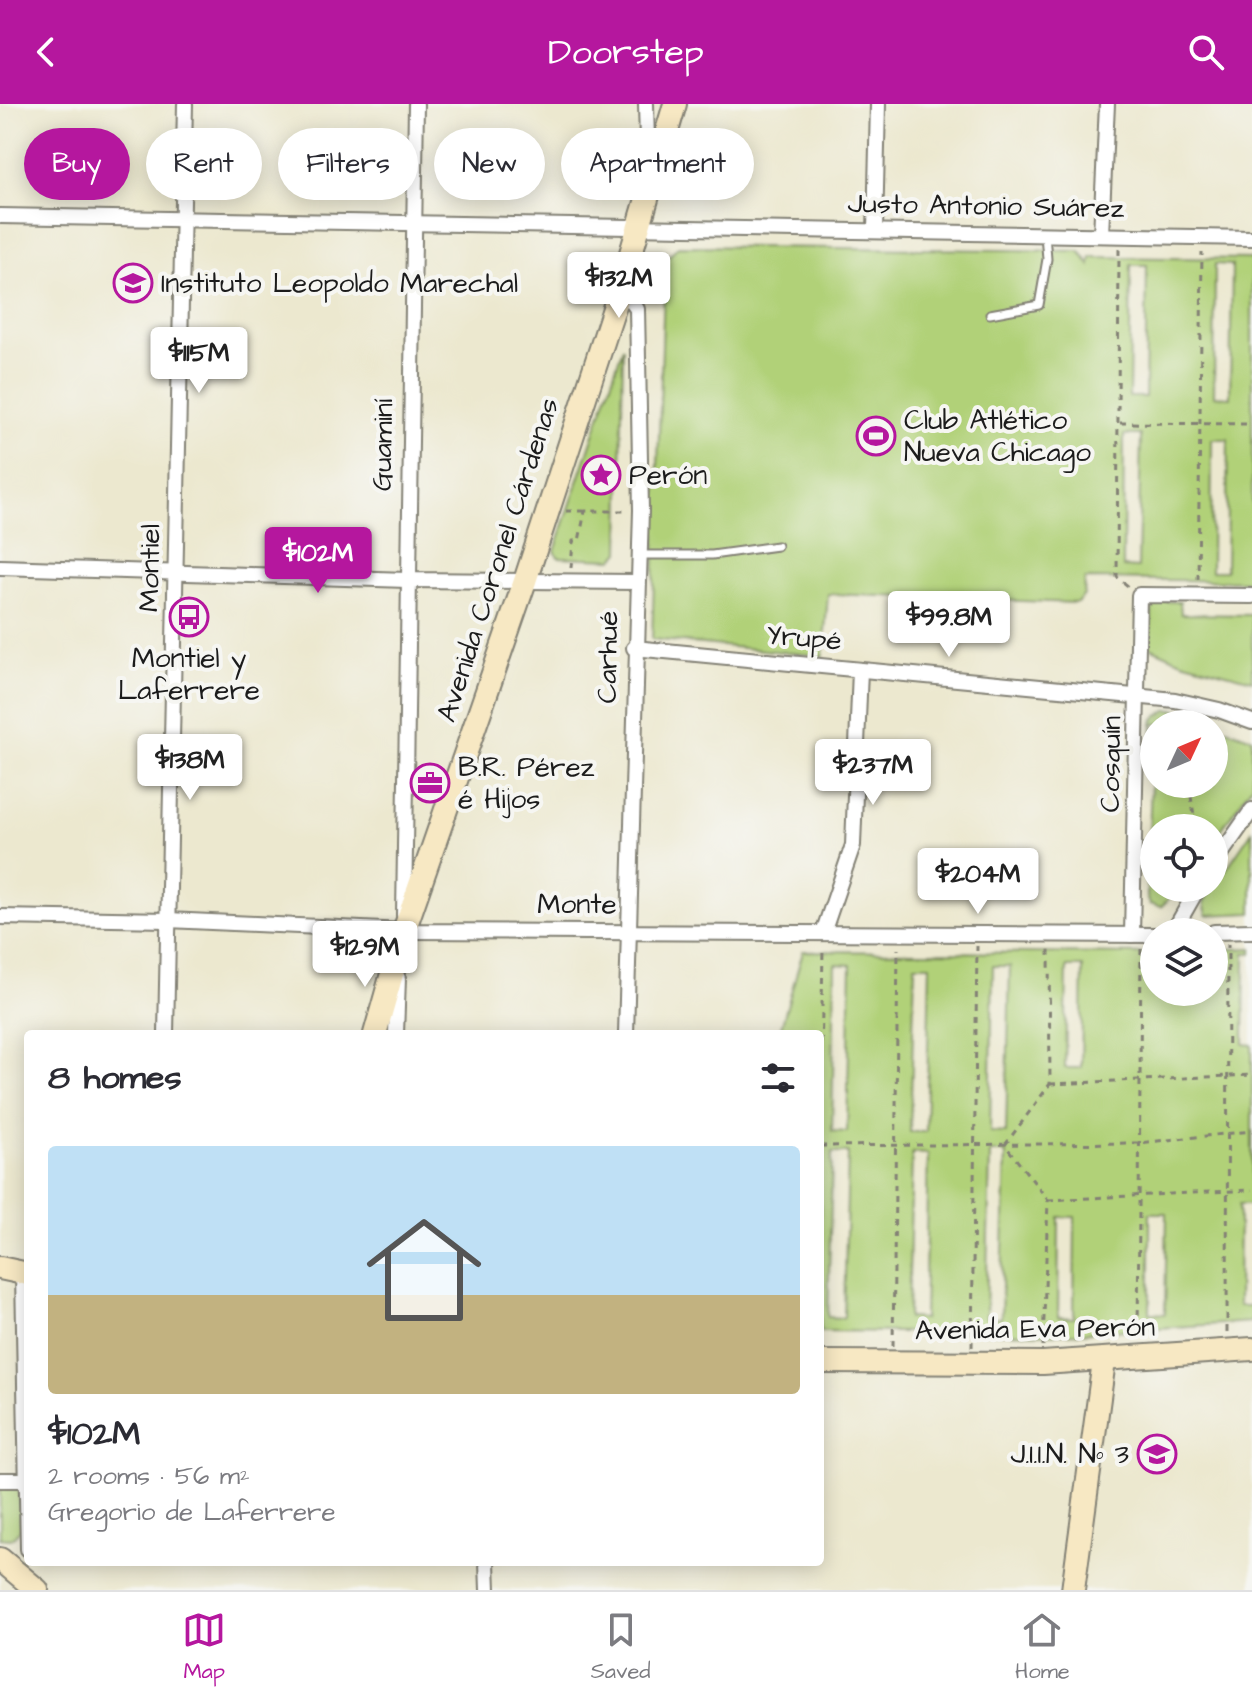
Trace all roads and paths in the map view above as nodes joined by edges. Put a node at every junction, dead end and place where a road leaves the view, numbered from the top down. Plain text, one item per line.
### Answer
1 (185, 104) edge
2 (416, 104) edge
3 (646, 104) edge
4 (675, 104) edge
5 (878, 104) edge
6 (1107, 104) edge
7 (647, 128) edge
8 (668, 128) edge
9 (647, 200) edge
10 (0, 216) edge
11 (183, 220) junction
12 (413, 223) junction
13 (640, 227) junction
14 (875, 230) junction
15 (1045, 233) junction
16 (1101, 235) junction
17 (1119, 235) junction
18 (1202, 237) junction
19 (1252, 238) edge
20 (621, 287) junction
21 (990, 314) dead end
22 (1118, 423) junction
23 (1200, 423) junction
24 (1252, 424) edge
25 (641, 510) junction
26 (777, 546) dead end
27 (638, 555) junction
28 (0, 567) edge
29 (176, 570) junction
30 (407, 580) junction
31 (525, 581) junction
32 (570, 581) junction
33 (636, 582) junction
34 (1139, 595) junction
35 (1198, 596) junction
36 (1252, 596) edge
37 (634, 648) junction
38 (860, 670) junction
39 (1138, 697) junction
40 (1252, 722) edge
41 (1252, 810) edge
42 (1228, 844) edge
43 (0, 917) edge
44 (1143, 918) edge
45 (168, 920) junction
46 (628, 929) junction
47 (404, 931) junction
48 (1252, 931) edge
49 (1228, 932) edge
50 (823, 933) junction
51 (898, 933) junction
52 (977, 935) junction
53 (1049, 935) junction
54 (1140, 935) edge
55 (399, 958) junction
56 (1142, 1006) edge
57 (1224, 1006) edge
58 (166, 1030) edge
59 (376, 1030) edge
60 (396, 1030) edge
61 (626, 1030) edge
62 (822, 1030) edge
63 (1252, 1075) edge
64 (1227, 1076) junction
65 (1140, 1080) junction
66 (1050, 1084) junction
67 (1252, 1131) edge
68 (1227, 1134) junction
69 (1139, 1143) junction
70 (975, 1145) junction
71 (1005, 1145) junction
72 (824, 1146) edge
73 (895, 1146) junction
74 (1252, 1190) edge
75 (1227, 1191) junction
76 (1139, 1196) junction
77 (1048, 1200) junction
78 (0, 1268) edge
79 (24, 1274) edge
80 (1252, 1349) edge
81 (1227, 1351) junction
82 (1138, 1359) junction
83 (1104, 1361) junction
84 (824, 1362) edge
85 (892, 1362) junction
86 (972, 1362) junction
87 (1043, 1363) junction
88 (0, 1480) edge
89 (24, 1480) edge
90 (0, 1559) edge
91 (487, 1566) edge
92 (31, 1581) edge
93 (488, 1590) edge
94 (1073, 1590) edge

1 - 11 street, Montiel
2 - 12 street, Guaminí
3 - 7 street
4 - 8 street, Avenida Coronel Cárdenas
5 - 14 street
6 - 16 street
9 - 13 street, Avenida Coronel Cárdenas
10 - 11 street, Justo Antonio Suárez
11 - 12 street, Justo Antonio Suárez
11 - 29 street, Montiel
12 - 13 street, Justo Antonio Suárez
12 - 30 street, Guaminí
13 - 14 street, Justo Antonio Suárez
13 - 20 street, Avenida Coronel Cárdenas
14 - 15 street, Justo Antonio Suárez
15 - 16 street, Justo Antonio Suárez
15 - 21 lane
16 - 17 street, Justo Antonio Suárez
17 - 18 street, Justo Antonio Suárez
17 - 22 path
18 - 19 street, Justo Antonio Suárez
18 - 23 path
20 - 25 street, Carhué
20 - 31 street, Avenida Coronel Cárdenas
22 - 23 path
22 - 34 path
23 - 24 path
23 - 35 path
25 - 27 street, Carhué
25 - 32 path
26 - 27 lane
27 - 33 street, Carhué
28 - 29 street
29 - 30 street
29 - 45 street, Montiel
30 - 31 street
30 - 47 street, Guaminí
31 - 32 street
31 - 47 street, Avenida Coronel Cárdenas
32 - 33 street
33 - 37 street, Carhué
34 - 35 street
34 - 39 street, Cosquín
35 - 36 street
37 - 38 street, Yrupé
37 - 46 street, Carhué
38 - 39 street, Yrupé
38 - 50 street
39 - 40 street, Yrupé
39 - 44 street, Cosquín
41 - 42 street
43 - 45 street, Monte
45 - 47 street, Monte
45 - 58 street, Montiel
46 - 47 street, Monte
46 - 50 street, Monte
46 - 61 street, Carhué
47 - 55 street, Avenida Coronel Cárdenas
48 - 49 street
50 - 51 street, Monte
50 - 62 path
51 - 52 street, Monte
51 - 73 path
52 - 53 street, Monte
52 - 70 path
53 - 54 street, Monte
53 - 66 path
55 - 59 street, Avenida Coronel Cárdenas
55 - 60 street
56 - 65 path
57 - 64 path
63 - 64 path
64 - 65 path
64 - 68 path
65 - 66 path
65 - 69 path
66 - 71 path
67 - 68 path
68 - 69 path
68 - 75 path
69 - 71 path
69 - 76 path
70 - 71 path
70 - 73 path
70 - 86 path
71 - 77 path
72 - 73 path
73 - 85 path
74 - 75 path
75 - 76 path
75 - 81 path
76 - 77 path
76 - 82 path
77 - 87 path
78 - 79 street
80 - 81 street, Avenida Eva Perón
81 - 82 street, Avenida Eva Perón
82 - 83 street, Avenida Eva Perón
83 - 87 street, Avenida Eva Perón
83 - 94 street
84 - 85 street, Avenida Eva Perón
85 - 86 street, Avenida Eva Perón
86 - 87 street, Avenida Eva Perón
88 - 89 street
90 - 92 street
91 - 93 street

